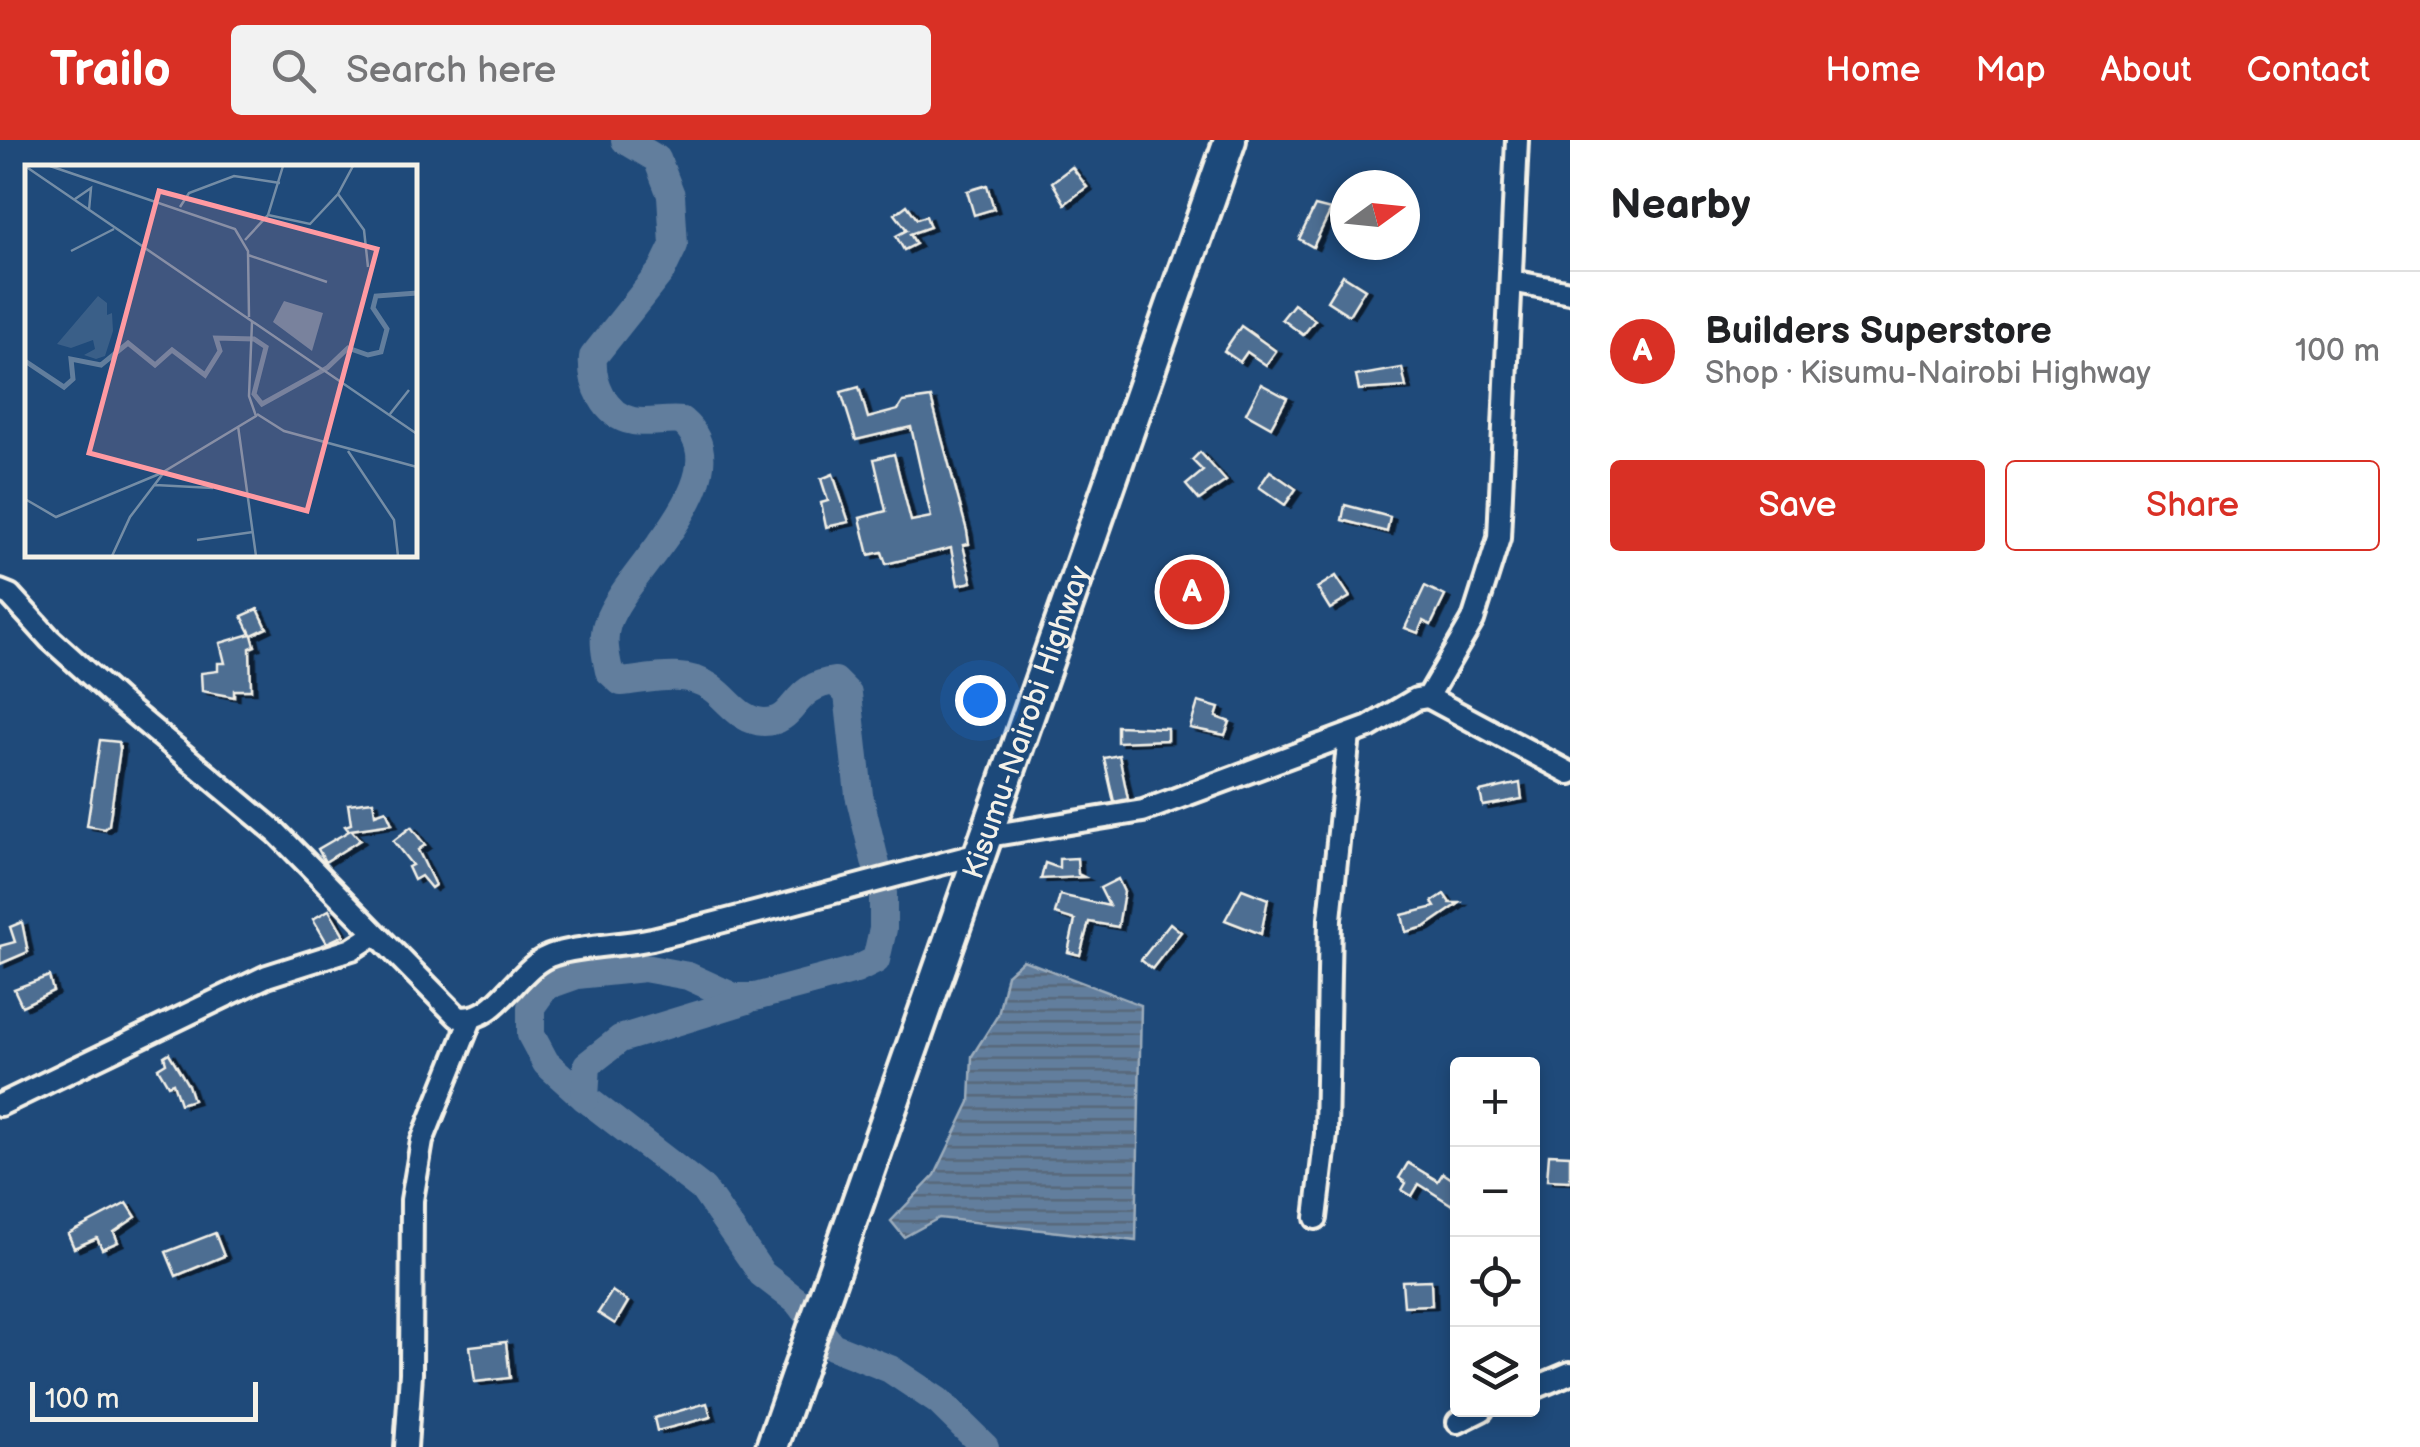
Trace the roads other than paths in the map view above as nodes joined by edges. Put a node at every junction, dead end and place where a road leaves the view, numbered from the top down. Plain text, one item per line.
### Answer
1 (1230, 140) edge
2 (1517, 140) edge
3 (1512, 281) junction
4 (1570, 292) edge
5 (3, 589) edge
6 (1428, 696) junction
7 (1349, 735) junction
8 (1570, 773) edge
9 (986, 844) junction
10 (372, 936) dead end
11 (471, 1020) junction
12 (0, 1105) edge
13 (1316, 1218) dead end
14 (1570, 1373) edge
15 (1540, 1386) edge
16 (1468, 1417) edge
17 (1458, 1422) dead end
18 (406, 1447) edge
19 (772, 1447) edge

1 - 9 highway, Kisumu-Nairobi Highway
2 - 3 street
3 - 4 street
3 - 6 street
5 - 11 street
6 - 7 street
6 - 8 street
7 - 9 street
7 - 13 street
9 - 11 street
9 - 19 highway, Kisumu-Nairobi Highway
10 - 12 street
11 - 18 street
14 - 15 street
16 - 17 street

